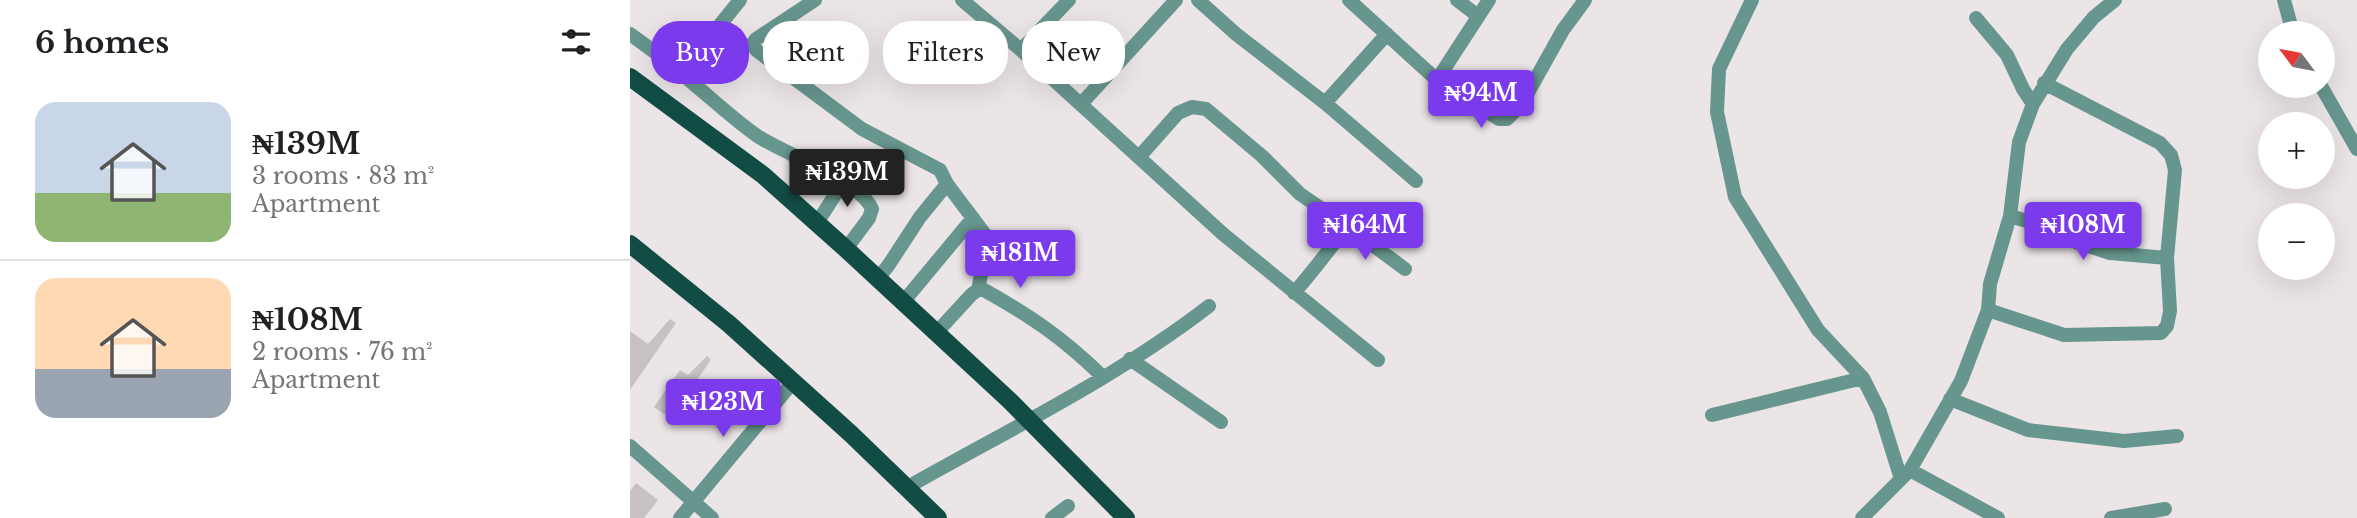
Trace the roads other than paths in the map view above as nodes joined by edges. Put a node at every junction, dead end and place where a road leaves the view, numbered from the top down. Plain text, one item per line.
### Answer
1 (740, 0) edge
2 (815, 0) edge
3 (962, 0) edge
4 (1069, 0) edge
5 (1176, 0) edge
6 (1198, 0) edge
7 (1349, 0) edge
8 (1457, 0) edge
9 (1489, 0) edge
10 (1585, 0) edge
11 (1752, 0) edge
12 (2115, 0) edge
13 (2284, 0) edge
14 (1478, 16) junction
15 (1976, 18) dead end
16 (723, 21) edge
17 (2289, 21) edge
18 (630, 34) edge
19 (1387, 34) junction
20 (651, 49) edge
21 (1021, 50) junction
22 (630, 77) edge
23 (1437, 80) junction
24 (2044, 83) junction
25 (694, 84) edge
26 (2328, 98) edge
27 (1325, 103) junction
28 (1081, 104) junction
29 (2033, 104) junction
30 (2357, 149) edge
31 (1139, 157) junction
32 (1416, 181) dead end
33 (840, 182) junction
34 (947, 184) junction
35 (2010, 216) junction
36 (973, 218) junction
37 (817, 223) junction
38 (1347, 226) junction
39 (630, 244) edge
40 (846, 249) junction
41 (2167, 258) junction
42 (1405, 269) dead end
43 (878, 278) junction
44 (978, 290) junction
45 (1294, 293) junction
46 (904, 301) junction
47 (1209, 306) dead end
48 (1988, 310) junction
49 (937, 332) junction
50 (1130, 359) junction
51 (1378, 360) dead end
52 (1102, 376) junction
53 (1863, 378) junction
54 (793, 382) junction
55 (1950, 400) junction
56 (1712, 415) dead end
57 (1029, 420) junction
58 (1221, 422) dead end
59 (2177, 436) dead end
60 (630, 446) edge
61 (1906, 474) junction
62 (906, 488) junction
63 (694, 501) junction
64 (1879, 502) junction
65 (1068, 506) dead end
66 (2165, 509) dead end
67 (680, 518) edge
68 (712, 518) edge
69 (938, 518) edge
70 (1052, 518) edge
71 (1126, 518) edge
72 (1862, 518) edge
73 (1881, 518) edge
74 (1998, 518) edge
75 (2110, 518) edge

1 - 16 street
2 - 34 street
3 - 21 street
4 - 21 street
5 - 28 street
6 - 27 street
7 - 19 street
8 - 14 street
9 - 14 street
10 - 23 street
11 - 53 street
12 - 24 street
13 - 17 street
14 - 23 street
15 - 29 street
18 - 20 street
19 - 23 street
19 - 27 street
21 - 28 street
22 - 37 main road
24 - 29 street
24 - 41 street
25 - 33 street
26 - 30 street
27 - 32 street
28 - 31 street
29 - 35 street
31 - 38 street
31 - 45 street
33 - 37 street
33 - 40 street
34 - 36 street
34 - 43 street
35 - 41 street
35 - 48 street
36 - 44 street
36 - 46 street
37 - 40 main road
38 - 42 street
38 - 45 street
39 - 54 main road
40 - 43 main road
41 - 48 street
43 - 46 main road
44 - 49 street
44 - 52 street
45 - 51 street
46 - 49 main road
47 - 50 street
48 - 55 street
49 - 57 main road
50 - 52 street
50 - 58 street
52 - 57 street
53 - 56 street
53 - 61 street
54 - 62 main road
54 - 63 street
55 - 59 street
55 - 61 street
57 - 62 street
57 - 71 main road
60 - 63 street
61 - 64 street
61 - 74 street
62 - 69 main road
63 - 67 street
63 - 68 street
64 - 72 street
64 - 73 street
65 - 70 street
66 - 75 street

